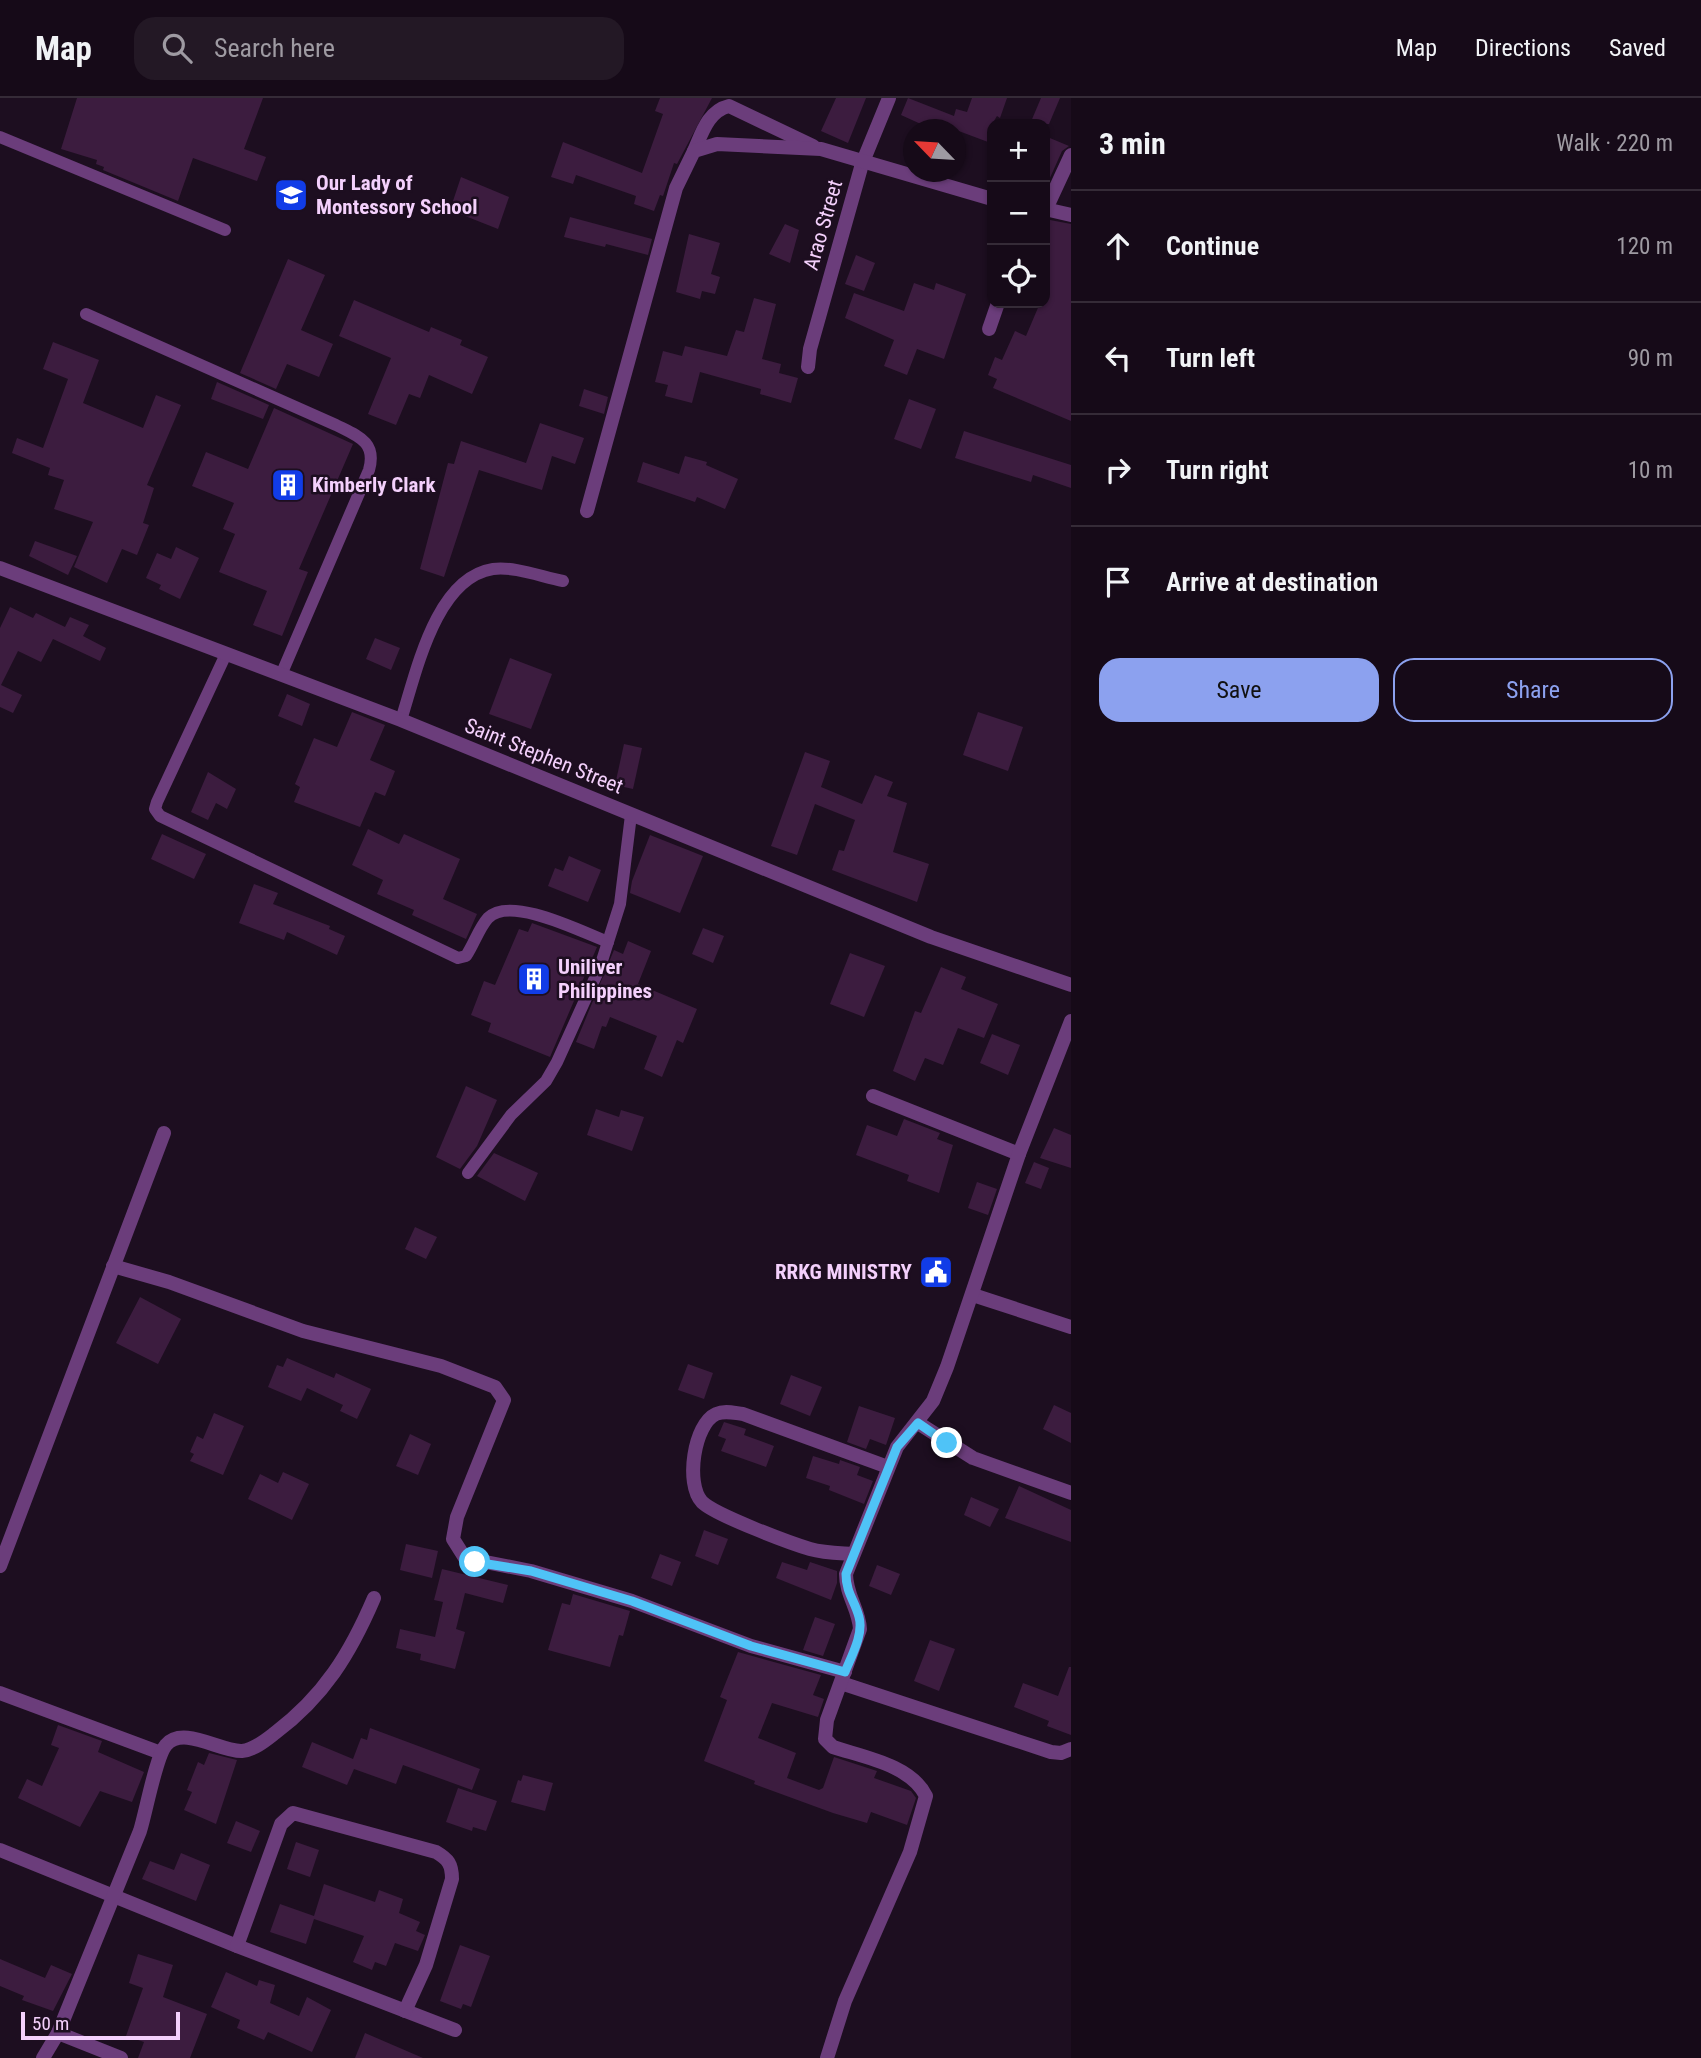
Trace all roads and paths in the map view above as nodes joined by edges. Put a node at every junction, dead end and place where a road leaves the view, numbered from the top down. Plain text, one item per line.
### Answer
1 (889, 98) edge
2 (0, 137) edge
3 (821, 149) junction
4 (694, 150) junction
5 (1071, 155) edge
6 (862, 164) junction
7 (987, 198) edge
8 (1050, 200) edge
9 (1050, 210) edge
10 (1071, 215) edge
11 (225, 230) dead end
12 (996, 308) edge
13 (86, 314) dead end
14 (989, 329) dead end
15 (808, 368) dead end
16 (587, 511) dead end
17 (0, 568) edge
18 (563, 581) dead end
19 (226, 654) junction
20 (281, 675) junction
21 (401, 720) junction
22 (631, 815) junction
23 (608, 942) junction
24 (1071, 985) edge
25 (1071, 1021) edge
26 (873, 1096) dead end
27 (163, 1133) dead end
28 (1019, 1154) junction
29 (468, 1173) dead end
30 (113, 1266) junction
31 (973, 1294) junction
32 (1071, 1327) edge
33 (918, 1423) junction
34 (888, 1467) junction
35 (1071, 1493) edge
36 (853, 1554) junction
37 (0, 1566) edge
38 (374, 1598) dead end
39 (843, 1677) junction
40 (0, 1693) edge
41 (1071, 1749) edge
42 (161, 1753) junction
43 (0, 1850) edge
44 (114, 1897) junction
45 (237, 1946) junction
46 (405, 2011) junction
47 (455, 2030) dead end
48 (58, 2033) junction
49 (43, 2058) edge
50 (121, 2058) edge
51 (827, 2058) edge

1 - 6 street, Arao Street
2 - 11 lane
3 - 4 street
3 - 4 street
3 - 6 street
4 - 16 street
5 - 8 street
6 - 7 street
6 - 15 street, Arao Street
9 - 10 street
12 - 14 street
13 - 20 lane
17 - 19 street, Saint Stephen Street
18 - 21 lane
19 - 20 street, Saint Stephen Street
19 - 23 lane
20 - 21 street, Saint Stephen Street
21 - 22 street, Saint Stephen Street
22 - 23 lane
22 - 24 street, Saint Stephen Street
23 - 29 lane
25 - 28 street
26 - 28 street
27 - 30 street
28 - 31 street
30 - 37 street
30 - 39 street
31 - 32 street
31 - 33 street
33 - 34 street
33 - 35 street
34 - 36 street
34 - 36 street
36 - 39 street
38 - 42 street
39 - 41 street
39 - 51 street
40 - 42 street
42 - 44 street
43 - 44 street
44 - 45 street
44 - 48 street
45 - 46 street
45 - 46 street
46 - 47 street
48 - 49 street
48 - 50 street

